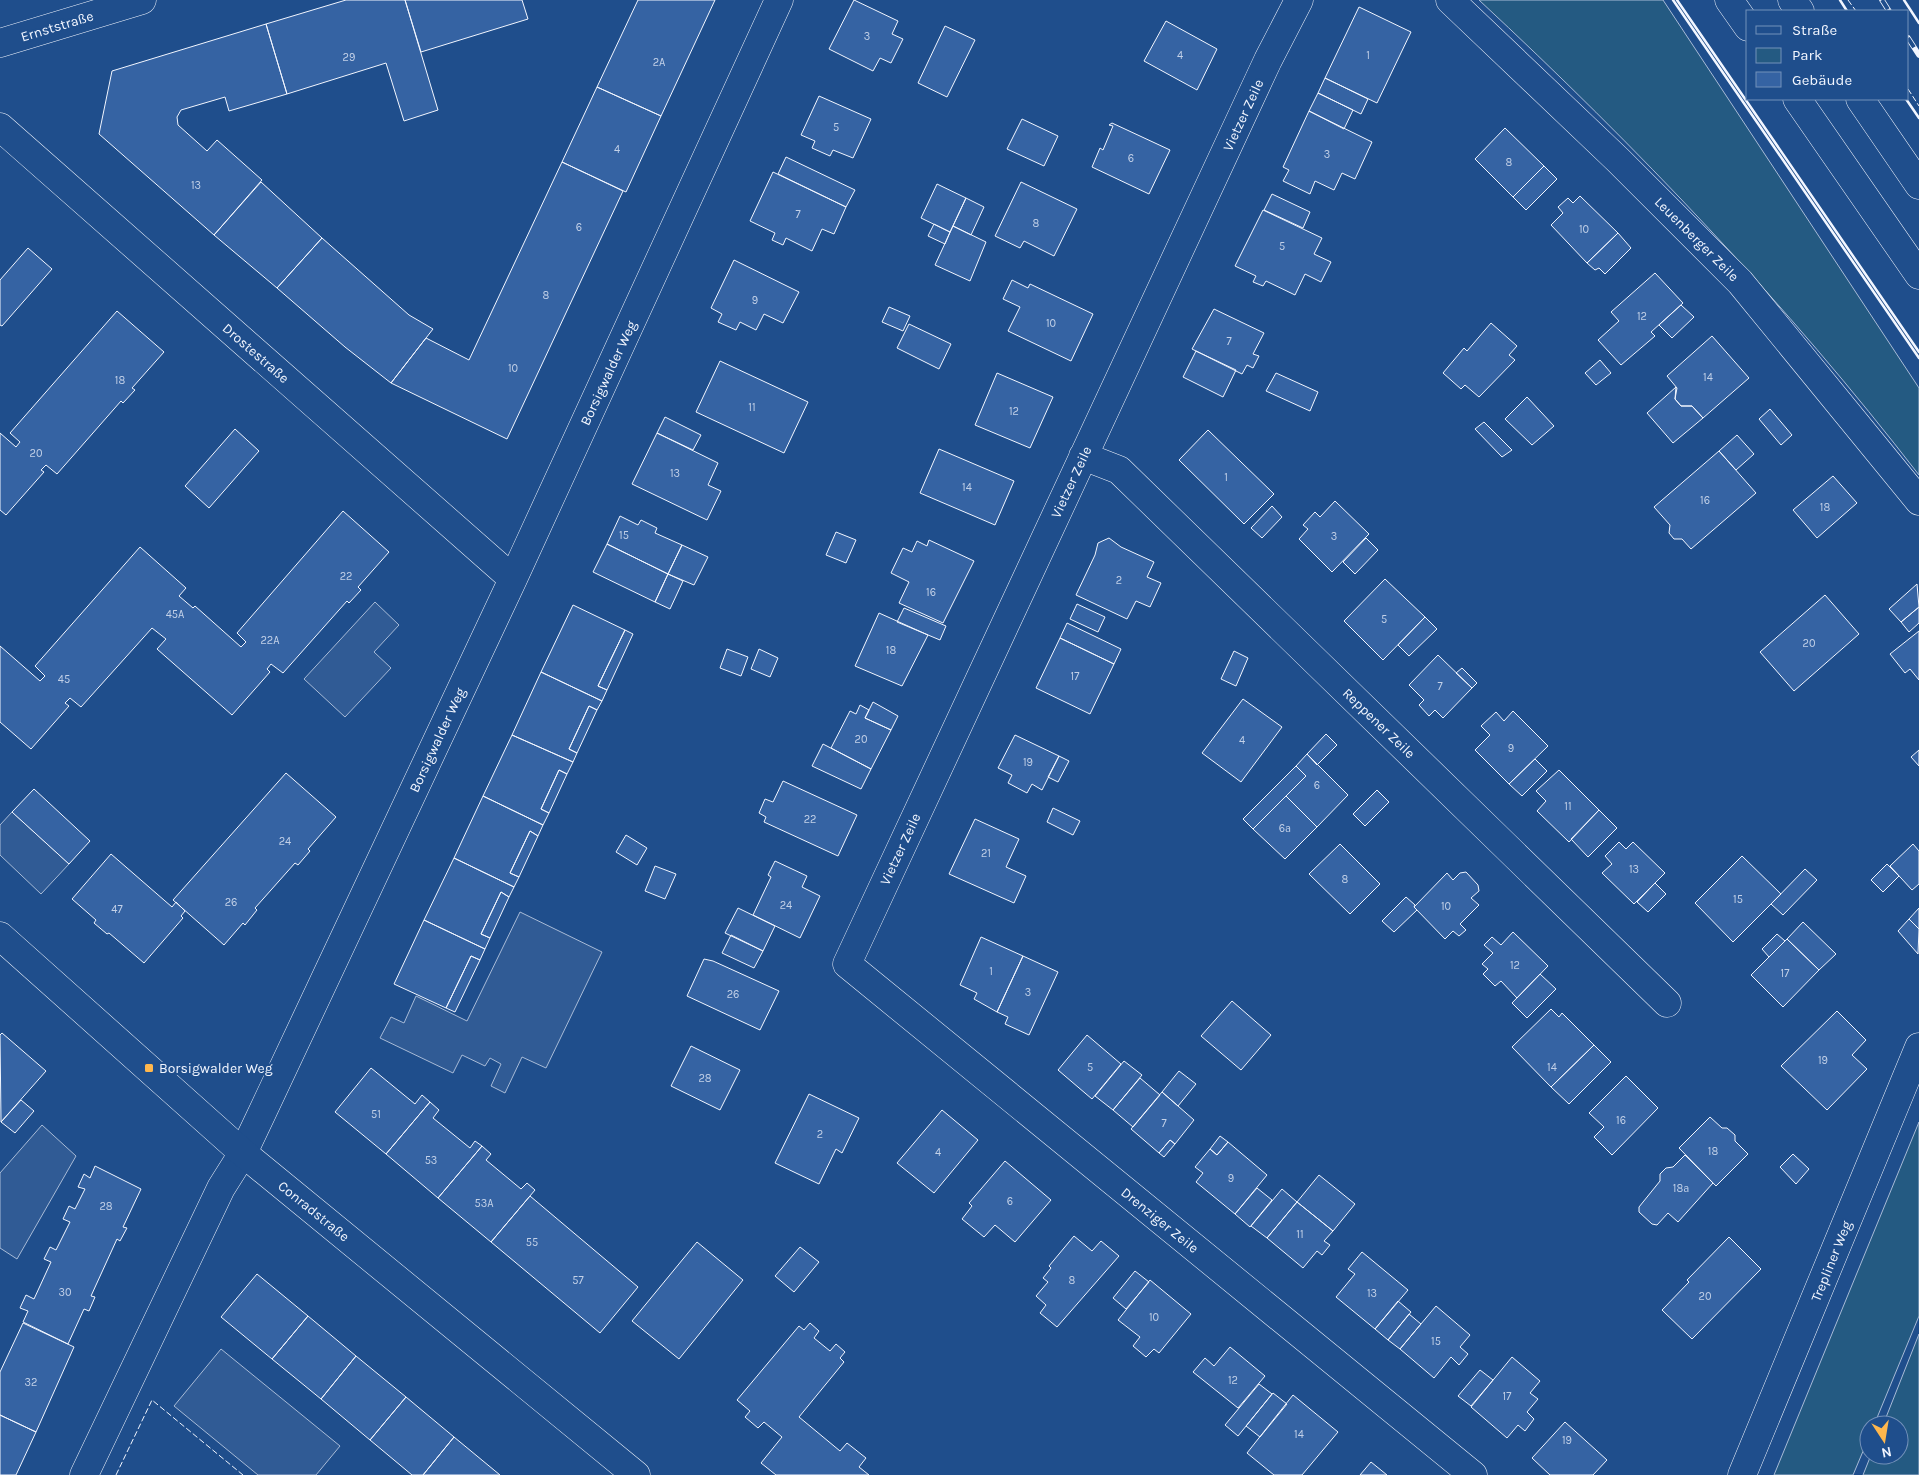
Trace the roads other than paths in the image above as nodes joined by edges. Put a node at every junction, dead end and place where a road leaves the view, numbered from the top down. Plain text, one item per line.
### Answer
1 (142, 0) edge
2 (779, 0) edge
3 (1299, 0) edge
4 (1450, 0) edge
5 (1729, 0) edge
6 (1746, 24) edge
7 (0, 43) edge
8 (1798, 100) edge
9 (1861, 100) edge
10 (0, 127) edge
11 (1919, 185) edge
12 (1919, 275) edge
13 (1083, 456) junction
14 (1919, 501) edge
15 (514, 579) junction
16 (0, 936) edge
17 (847, 964) joint
18 (1667, 1003) dead end
19 (1919, 1047) edge
20 (243, 1153) junction
21 (84, 1475) edge
22 (636, 1475) edge
23 (1472, 1475) edge
24 (1742, 1475) edge

1 - 7 main road, Ernststraße
2 - 15 main road, Borsigwalder Weg
3 - 13 main road, Vietzer Zeile
4 - 14 main road, Leuenberger Zeile
5 - 6 main road
8 - 12 main road
9 - 11 main road
10 - 15 main road, Drostestraße
13 - 17 main road, Vietzer Zeile
13 - 18 main road, Reppener Zeile
15 - 20 main road, Borsigwalder Weg
16 - 20 main road, Conradstraße
17 - 23 main road, Drenziger Zeile
19 - 24 main road, Trepliner Weg
20 - 21 main road, Borsigwalder Weg
20 - 22 main road, Conradstraße

